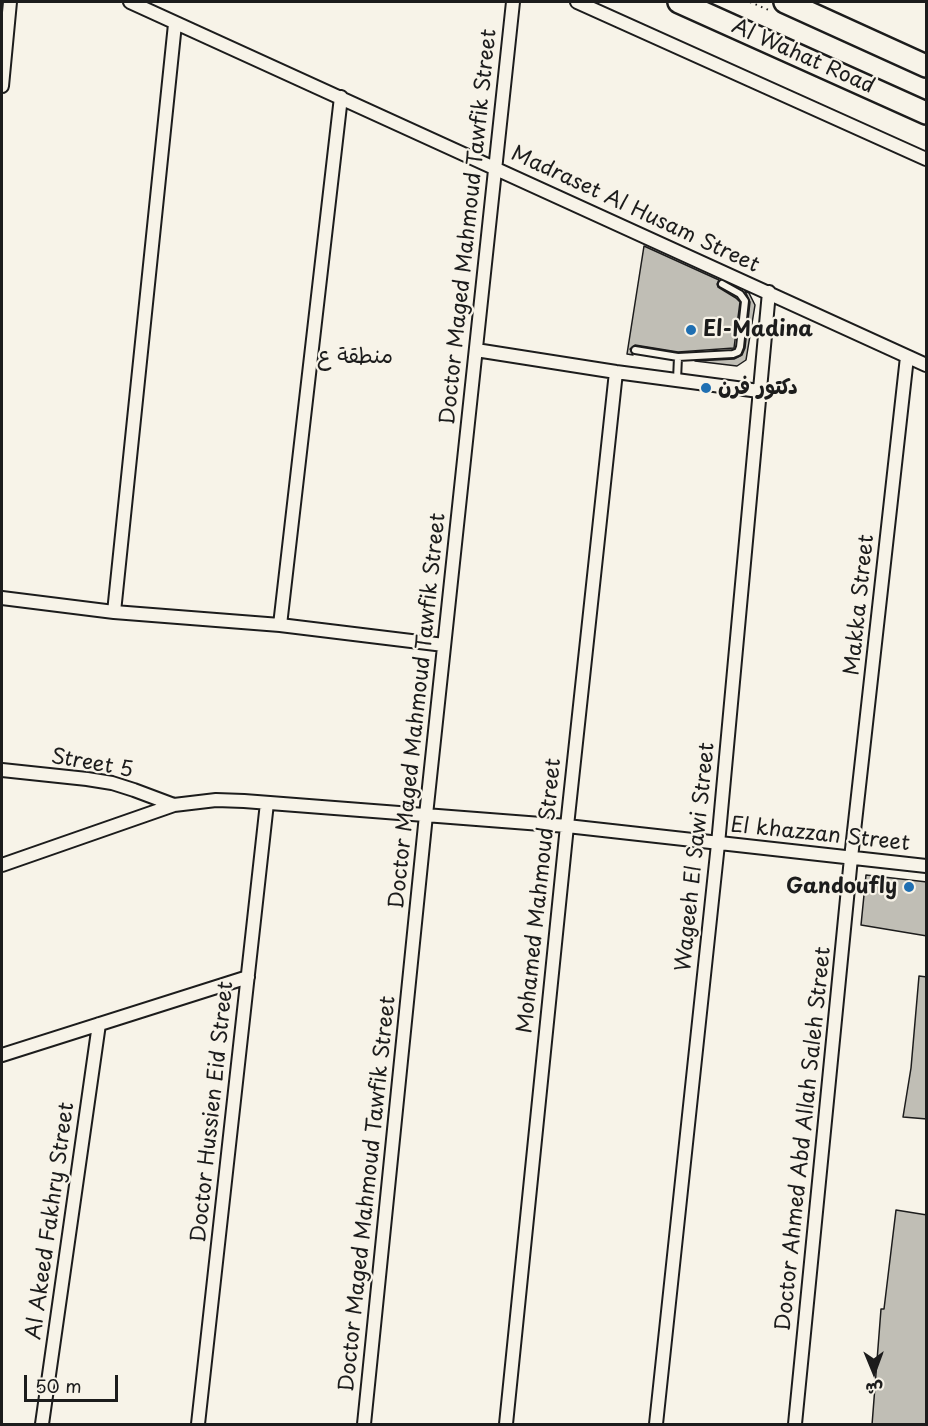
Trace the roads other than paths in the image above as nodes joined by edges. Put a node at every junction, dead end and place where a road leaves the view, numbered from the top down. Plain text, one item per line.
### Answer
1 (10, 2) edge
2 (130, 2) edge
3 (513, 2) edge
4 (577, 2) edge
5 (679, 2) edge
6 (785, 2) edge
7 (176, 24) junction
8 (927, 66) edge
9 (2, 86) edge
10 (340, 97) junction
11 (927, 113) edge
12 (927, 159) edge
13 (494, 166) junction
14 (722, 284) dead end
15 (756, 286) junction
16 (769, 292) junction
17 (744, 298) junction
18 (476, 350) junction
19 (635, 350) dead end
20 (678, 357) junction
21 (907, 357) junction
22 (927, 365) edge
23 (616, 372) junction
24 (677, 380) junction
25 (759, 391) junction
26 (2, 598) edge
27 (114, 612) junction
28 (280, 625) junction
29 (444, 645) junction
30 (2, 770) edge
31 (267, 803) junction
32 (174, 805) junction
33 (426, 815) junction
34 (567, 826) junction
35 (718, 844) junction
36 (851, 858) junction
37 (2, 865) edge
38 (927, 866) edge
39 (248, 977) junction
40 (99, 1024) junction
41 (2, 1055) edge
42 (42, 1425) edge
43 (198, 1425) edge
44 (364, 1425) edge
45 (506, 1425) edge
46 (656, 1425) edge
47 (795, 1425) edge

1 - 9 street
2 - 7 street, Madraset Al Husam Street
3 - 13 street, Doctor Maged Mahmoud Tawfik Street
4 - 12 street
5 - 11 highway, Al Wahat Road
6 - 8 highway, Al Wahat Road
7 - 10 street, Madraset Al Husam Street
7 - 27 street
10 - 13 street, Madraset Al Husam Street
10 - 28 street
13 - 15 street, Madraset Al Husam Street
13 - 18 street, Doctor Maged Mahmoud Tawfik Street
14 - 17 lane
15 - 16 street, Madraset Al Husam Street
15 - 17 lane
16 - 21 street, Madraset Al Husam Street
16 - 25 street, Wageeh El Sawi Street
17 - 20 lane
18 - 23 street
18 - 29 street, Doctor Maged Mahmoud Tawfik Street
19 - 20 lane
20 - 24 lane
21 - 22 street, Madraset Al Husam Street
21 - 36 street, Makka Street
23 - 24 street
23 - 34 street, Mohamed Mahmoud Street
24 - 25 street
25 - 35 street, Wageeh El Sawi Street
26 - 27 street
27 - 28 street
28 - 29 street
29 - 33 street, Doctor Maged Mahmoud Tawfik Street
30 - 32 street, Street 5
31 - 32 street, El khazzan Street
31 - 33 street, El khazzan Street
31 - 39 street, Doctor Hussien Eid Street
32 - 37 street, El khazzan Street
33 - 34 street, El khazzan Street
33 - 44 street, Doctor Maged Mahmoud Tawfik Street
34 - 35 street, El khazzan Street
34 - 45 street, Mohamed Mahmoud Street
35 - 36 street, El khazzan Street
35 - 46 street, Wageeh El Sawi Street
36 - 38 street, El khazzan Street
36 - 47 street, Doctor Ahmed Abd Allah Saleh Street
39 - 40 street
39 - 43 street, Doctor Hussien Eid Street
40 - 41 street
40 - 42 street, Al Akeed Fakhry Street

